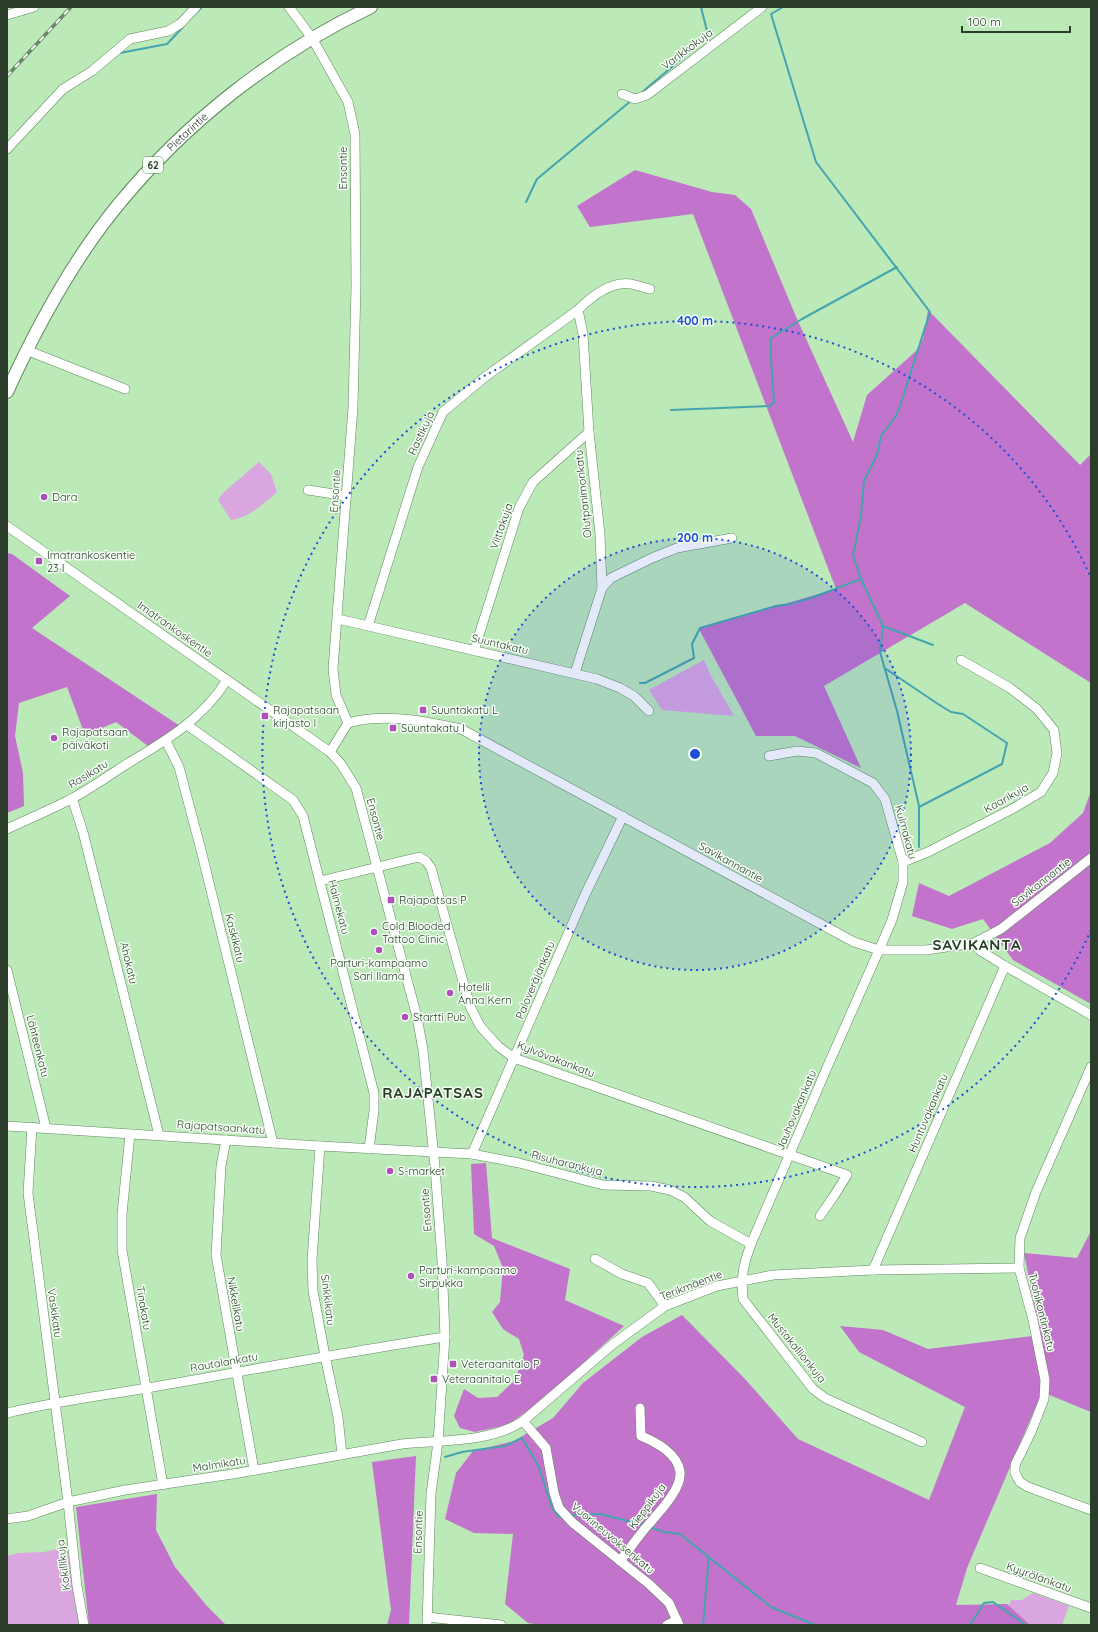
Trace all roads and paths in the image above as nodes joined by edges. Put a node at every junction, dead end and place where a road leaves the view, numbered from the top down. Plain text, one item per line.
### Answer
1 (34, 7) edge
2 (196, 7) edge
3 (289, 7) edge
4 (371, 7) edge
5 (762, 7) edge
6 (7, 15) edge
7 (312, 38) junction
8 (622, 94) dead end
9 (7, 149) edge
10 (650, 289) dead end
11 (578, 310) junction
12 (26, 350) junction
13 (125, 389) dead end
14 (7, 392) edge
15 (589, 432) junction
16 (308, 490) dead end
17 (347, 496) junction
18 (7, 526) edge
19 (732, 538) dead end
20 (602, 588) junction
21 (338, 619) junction
22 (368, 626) junction
23 (474, 651) junction
24 (961, 660) dead end
25 (575, 673) junction
26 (227, 680) junction
27 (649, 712) dead end
28 (348, 723) junction
29 (187, 725) junction
30 (166, 741) junction
31 (330, 752) junction
32 (769, 756) dead end
33 (72, 798) junction
34 (623, 816) junction
35 (7, 829) edge
36 (1091, 858) edge
37 (903, 862) junction
38 (377, 868) junction
39 (320, 881) junction
40 (974, 943) junction
41 (879, 950) junction
42 (1005, 966) junction
43 (7, 970) edge
44 (1091, 1015) edge
45 (514, 1058) junction
46 (1091, 1067) edge
47 (7, 1126) edge
48 (32, 1127) junction
49 (46, 1128) junction
50 (130, 1134) junction
51 (159, 1135) junction
52 (226, 1140) junction
53 (273, 1143) junction
54 (320, 1146) junction
55 (369, 1149) junction
56 (434, 1153) junction
57 (472, 1154) junction
58 (791, 1154) junction
59 (820, 1216) dead end
60 (751, 1244) junction
61 (595, 1259) dead end
62 (1019, 1268) junction
63 (873, 1270) junction
64 (741, 1281) junction
65 (665, 1306) junction
66 (445, 1337) junction
67 (325, 1356) junction
68 (235, 1371) junction
69 (146, 1388) junction
70 (56, 1402) junction
71 (640, 1408) dead end
72 (7, 1413) edge
73 (523, 1421) junction
74 (438, 1442) junction
75 (922, 1442) dead end
76 (342, 1455) junction
77 (254, 1470) junction
78 (163, 1485) junction
79 (68, 1502) junction
80 (1091, 1510) edge
81 (7, 1519) edge
82 (620, 1561) junction
83 (980, 1568) dead end
84 (1091, 1608) edge
85 (427, 1621) edge
86 (678, 1623) edge
87 (84, 1625) edge
88 (502, 1625) edge
89 (667, 1625) edge

1 - 6 street
2 - 9 street
3 - 7 street, Ensontie
4 - 7 main road, Pietarintie / 62
5 - 8 street, Varikkokuja
7 - 12 main road, Pietarintie / 62
7 - 17 street, Ensontie
10 - 11 street, Rastikuja
11 - 15 street, Olutpanimonkatu
11 - 22 street, Rastikuja
12 - 13 street
12 - 14 main road, Pietarintie / 62
15 - 20 street, Olutpanimonkatu
15 - 23 street, Viittakuja
16 - 17 street
17 - 21 street, Ensontie
18 - 26 street, Imatrankoskentie
19 - 20 street
20 - 25 street, Olutpanimonkatu
21 - 22 street, Suuntakatu
21 - 28 street, Ensontie
22 - 23 street, Suuntakatu
23 - 25 street, Suuntakatu
24 - 37 street, Kaarikuja
25 - 27 street, Suuntakatu
26 - 29 street, Rasikatu
26 - 31 street, Imatrankoskentie
28 - 31 street
28 - 34 street, Savikannantie
29 - 30 street, Rasikatu
29 - 39 street, Halmekatu
30 - 33 street, Rasikatu
30 - 53 street, Kaskikatu
31 - 38 street, Ensontie
32 - 37 street, Kulmakatu
33 - 35 street, Rasikatu
33 - 51 street, Ahokatu
34 - 41 street, Savikannantie
34 - 45 street, Paloveräjänkatu
36 - 40 street, Savikannantie
37 - 41 street, Kulmakatu
38 - 39 street, Kylvövakankatu
38 - 45 street, Kylvövakankatu
38 - 56 street, Ensontie
39 - 55 street, Halmekatu
40 - 41 street, Savikannantie
40 - 42 street
41 - 58 street, Jauhovakankatu
42 - 44 street
42 - 63 street, Huntuvakankatu
43 - 49 street, Lähteenkatu
45 - 57 street, Paloveräjänkatu
45 - 58 street, Kylvövakankatu
46 - 62 street, Tuohikontinkatu
47 - 48 street, Rajapatsaankatu
48 - 49 street, Rajapatsaankatu
48 - 70 street, Vaskikatu
49 - 50 street, Rajapatsaankatu
50 - 51 street, Rajapatsaankatu
50 - 69 street, Tinakatu
51 - 52 street, Rajapatsaankatu
52 - 53 street, Rajapatsaankatu
52 - 68 street, Nikkelikatu
53 - 54 street, Rajapatsaankatu
54 - 55 street, Rajapatsaankatu
54 - 67 street, Sinkkikatu
55 - 56 street, Rajapatsaankatu
56 - 57 street, Risuharankuja
56 - 66 street, Ensontie
57 - 60 street, Risuharankuja
58 - 59 street, Kylvövakankatu
58 - 60 street, Jauhovakankatu
60 - 64 street, Jauhovakankatu
61 - 65 street
62 - 63 street, Terikmäentie
62 - 80 street, Tuohikontinkatu
63 - 64 street, Terikmäentie
64 - 65 street, Terikmäentie
64 - 75 street, Mustakallionkuja
65 - 73 street, Terikmäentie
66 - 67 street, Rautalankatu
66 - 74 street, Ensontie
67 - 68 street, Rautalankatu
67 - 76 street, Sinkkikatu
68 - 69 street, Rautalankatu
68 - 77 street, Nikkelikatu
69 - 70 street, Rautalankatu
69 - 78 street, Tinakatu
70 - 72 street, Rautalankatu
70 - 79 street, Vaskikatu
71 - 82 street, Kieppikuja
73 - 74 street, Terikmäentie
73 - 82 street, Vuorineuvoksenkatu
74 - 76 street, Malmikatu
74 - 85 street, Ensontie
76 - 77 street, Malmikatu
77 - 78 street, Malmikatu
78 - 79 street, Malmikatu
79 - 81 street, Malmikatu
79 - 87 street, Kokillikuja
82 - 86 street, Vuorineuvoksenkatu
83 - 84 street, Kyyrölänkatu
85 - 88 street
86 - 89 street

